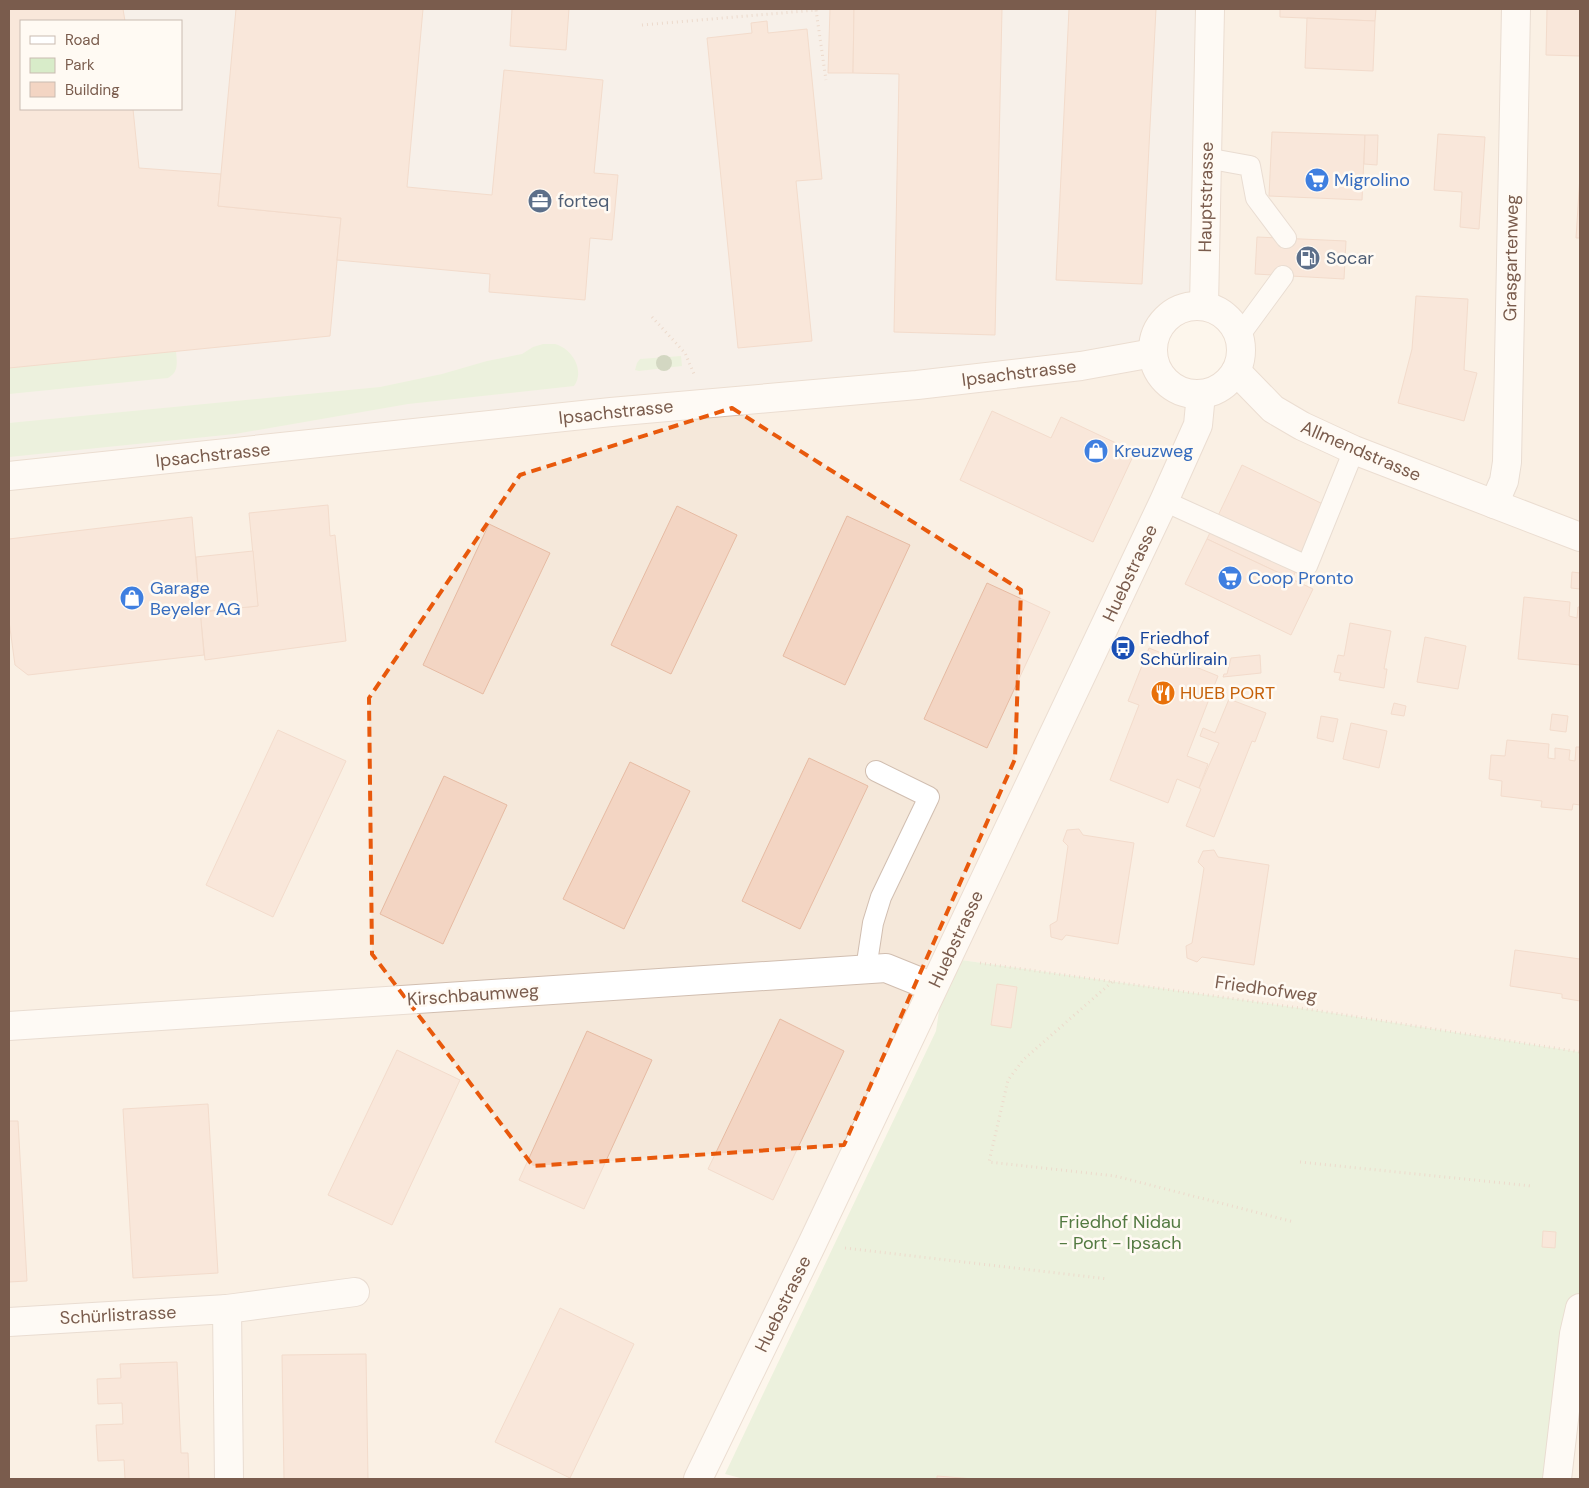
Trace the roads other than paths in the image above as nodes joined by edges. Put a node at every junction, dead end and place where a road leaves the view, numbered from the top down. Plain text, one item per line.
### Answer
1 (1210, 9) edge
2 (1516, 9) edge
3 (1206, 158) junction
4 (1286, 238) dead end
5 (1283, 276) dead end
6 (1204, 306) junction
7 (1239, 336) junction
8 (1153, 353) junction
9 (1236, 371) junction
10 (1201, 394) junction
11 (1354, 450) junction
12 (9, 476) edge
13 (1164, 501) junction
14 (1494, 504) junction
15 (1580, 537) edge
16 (876, 771) dead end
17 (866, 969) junction
18 (934, 986) junction
19 (9, 1026) edge
20 (355, 1292) dead end
21 (1580, 1308) edge
22 (227, 1309) junction
23 (9, 1322) edge
24 (229, 1479) edge
25 (698, 1479) edge
26 (1557, 1479) edge

1 - 3 main road, Hauptstrasse
2 - 14 main road, Grasgartenweg
3 - 4 lane
3 - 6 main road, Hauptstrasse
5 - 7 lane
6 - 7 main road
6 - 8 main road
7 - 9 main road
8 - 10 main road
8 - 12 main road, Ipsachstrasse
9 - 10 main road
9 - 11 main road, Allmendstrasse
10 - 13 main road, Huebstrasse
11 - 13 lane
11 - 14 main road, Allmendstrasse
13 - 18 main road, Huebstrasse
14 - 15 main road, Allmendstrasse
16 - 17 lane
17 - 18 main road, Kirschbaumweg
17 - 19 main road, Kirschbaumweg
18 - 25 main road, Huebstrasse
20 - 22 main road, Schürlistrasse
21 - 26 main road
22 - 23 main road, Schürlistrasse
22 - 24 main road

